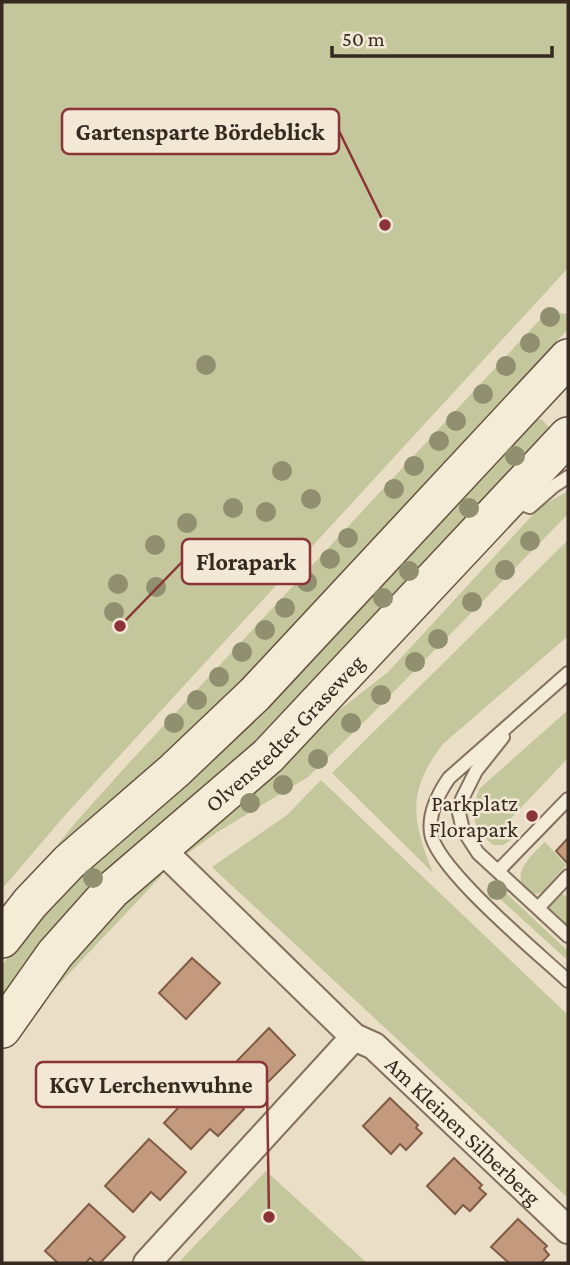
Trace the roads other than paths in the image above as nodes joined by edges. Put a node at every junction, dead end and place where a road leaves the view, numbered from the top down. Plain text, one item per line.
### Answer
1 (563, 373) edge
2 (568, 436) edge
3 (568, 477) edge
4 (510, 500) junction
5 (568, 673) edge
6 (521, 714) junction
7 (568, 799) edge
8 (159, 847) junction
9 (498, 871) junction
10 (568, 877) edge
11 (538, 908) junction
12 (568, 936) edge
13 (2, 939) edge
14 (565, 976) edge
15 (2, 1029) edge
16 (354, 1037) junction
17 (568, 1230) edge
18 (148, 1263) edge

1 - 13 main road, Olvenstedter Graseweg
2 - 4 main road, Olvenstedter Graseweg
3 - 4 lane
4 - 8 main road, Olvenstedter Graseweg
5 - 6 lane
6 - 9 lane
6 - 14 lane
7 - 9 lane
8 - 15 main road, Olvenstedter Graseweg
8 - 16 street, Am Kleinen Silberberg
9 - 11 lane
10 - 11 lane
11 - 12 lane
16 - 17 street, Am Kleinen Silberberg
16 - 18 street

